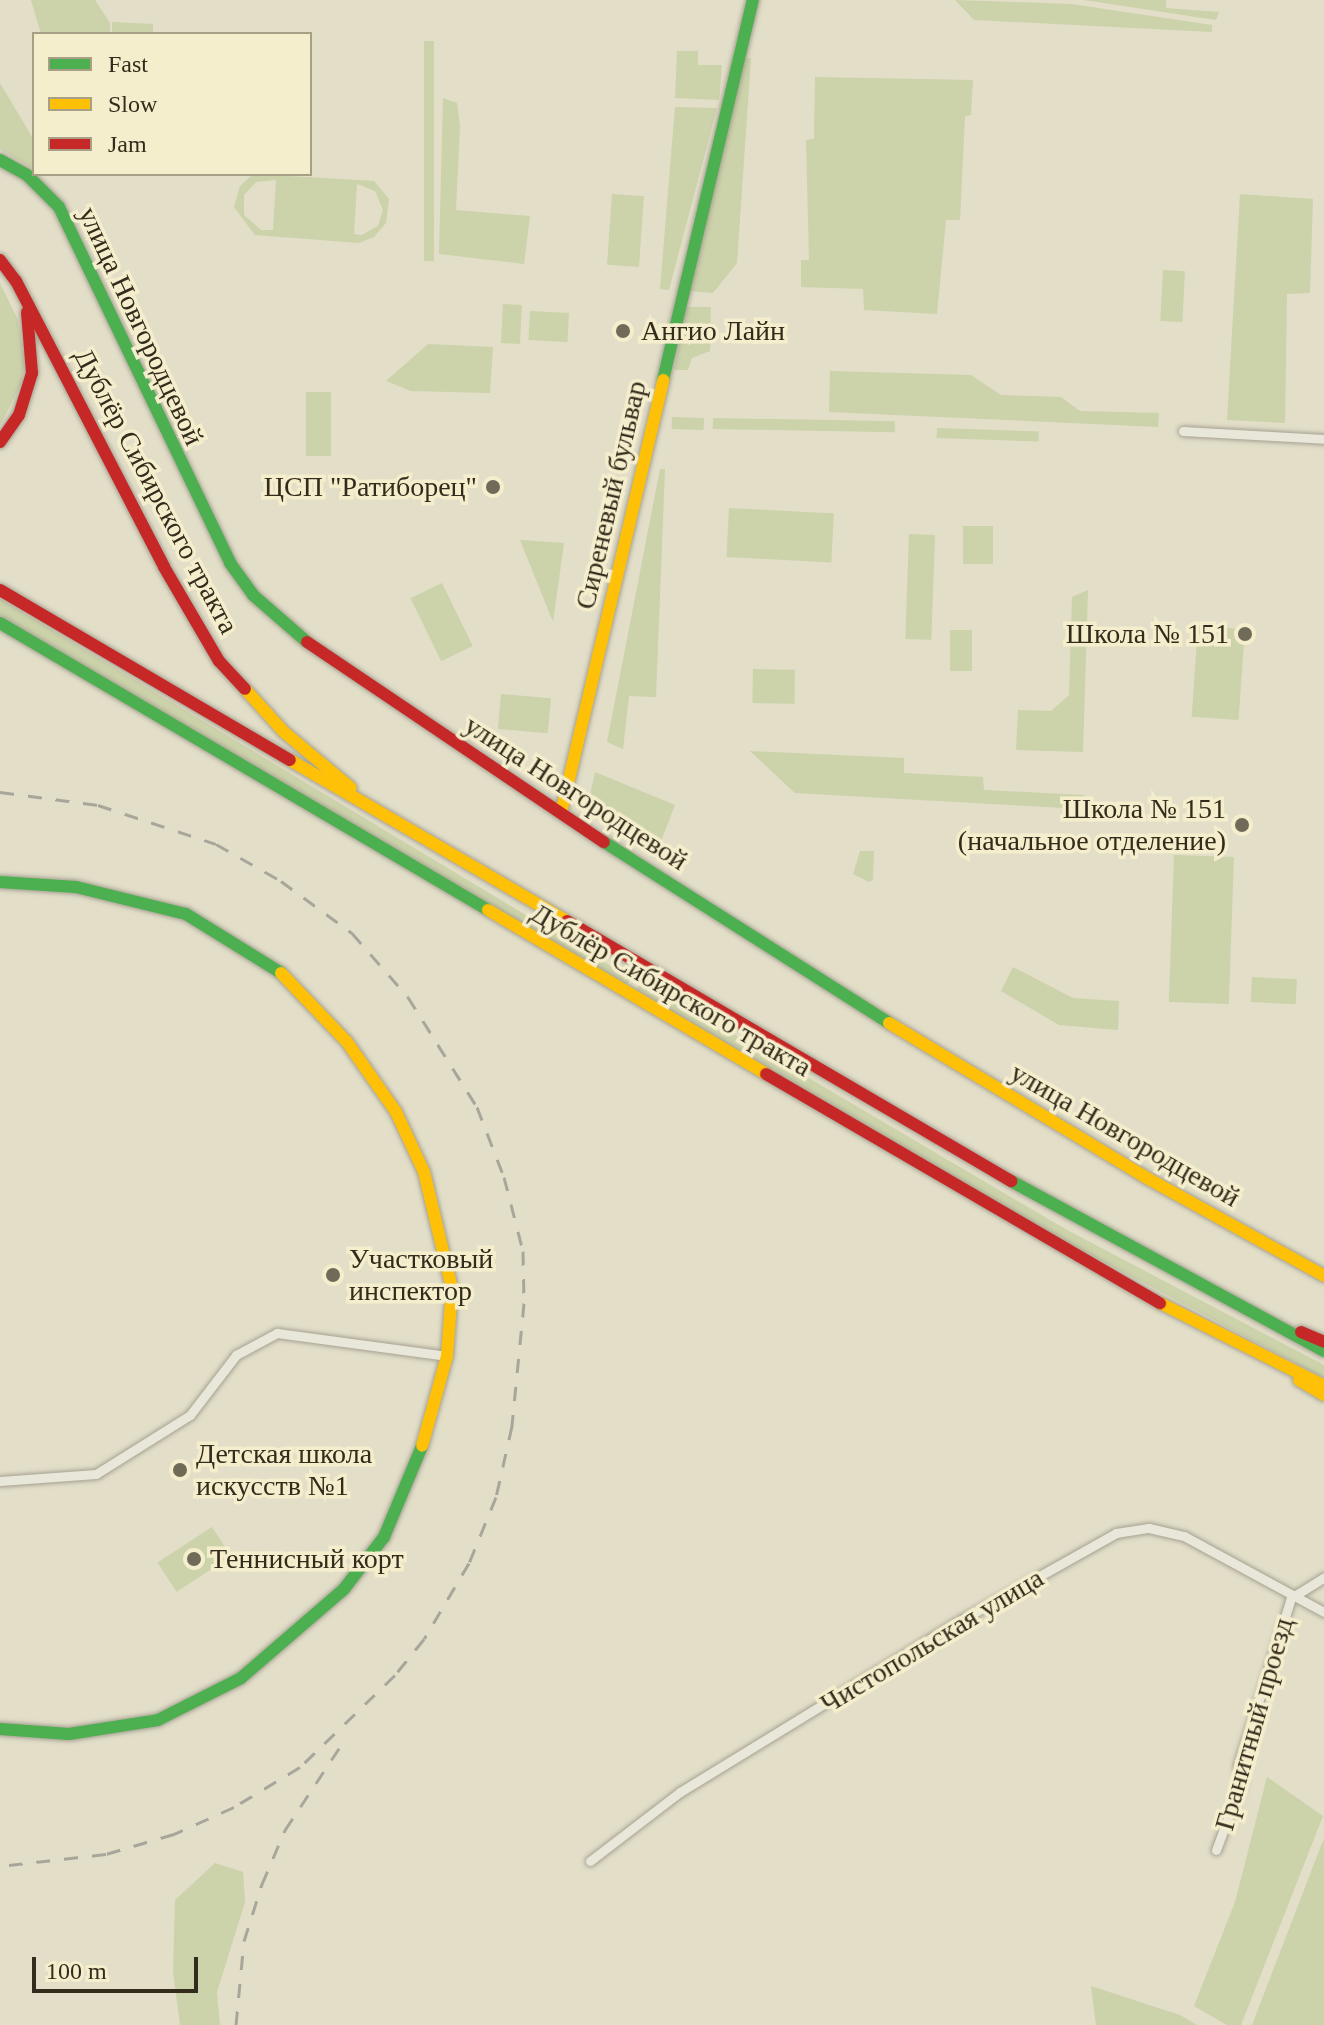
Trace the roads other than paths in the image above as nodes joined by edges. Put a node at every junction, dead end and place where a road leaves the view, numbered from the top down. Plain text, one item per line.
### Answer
1 (753, 0) edge
2 (0, 160) edge
3 (0, 260) edge
4 (16, 281) junction
5 (1183, 431) dead end
6 (1324, 439) edge
7 (0, 442) edge
8 (0, 590) edge
9 (0, 623) edge
10 (561, 813) junction
11 (416, 835) junction
12 (0, 882) edge
13 (1324, 1276) edge
14 (1228, 1302) junction
15 (1324, 1342) edge
16 (1324, 1351) edge
17 (447, 1356) junction
18 (1265, 1359) junction
19 (1324, 1386) edge
20 (1324, 1395) edge
21 (0, 1481) edge
22 (1324, 1577) edge
23 (1291, 1598) junction
24 (1324, 1612) edge
25 (0, 1729) edge
26 (1216, 1850) dead end
27 (590, 1861) dead end

1 - 10 main road, Сиреневый бульвар
2 - 10 main road, улица Новгородцевой
3 - 4 main road, Дублёр Сибирского тракта
4 - 7 main road, Дублёр Сибирского тракта
4 - 11 main road, Дублёр Сибирского тракта
5 - 6 street
8 - 11 main road, Дублёр Сибирского тракта
9 - 18 main road, Дублёр Сибирского тракта
10 - 13 main road, улица Новгородцевой
11 - 14 main road, Дублёр Сибирского тракта
12 - 17 main road
14 - 15 main road
14 - 16 main road, Дублёр Сибирского тракта
17 - 21 street
17 - 25 main road
18 - 19 main road, Дублёр Сибирского тракта
18 - 20 main road
22 - 23 street
23 - 24 street, Чистопольская улица
23 - 26 street, Гранитный проезд
23 - 27 street, Чистопольская улица

